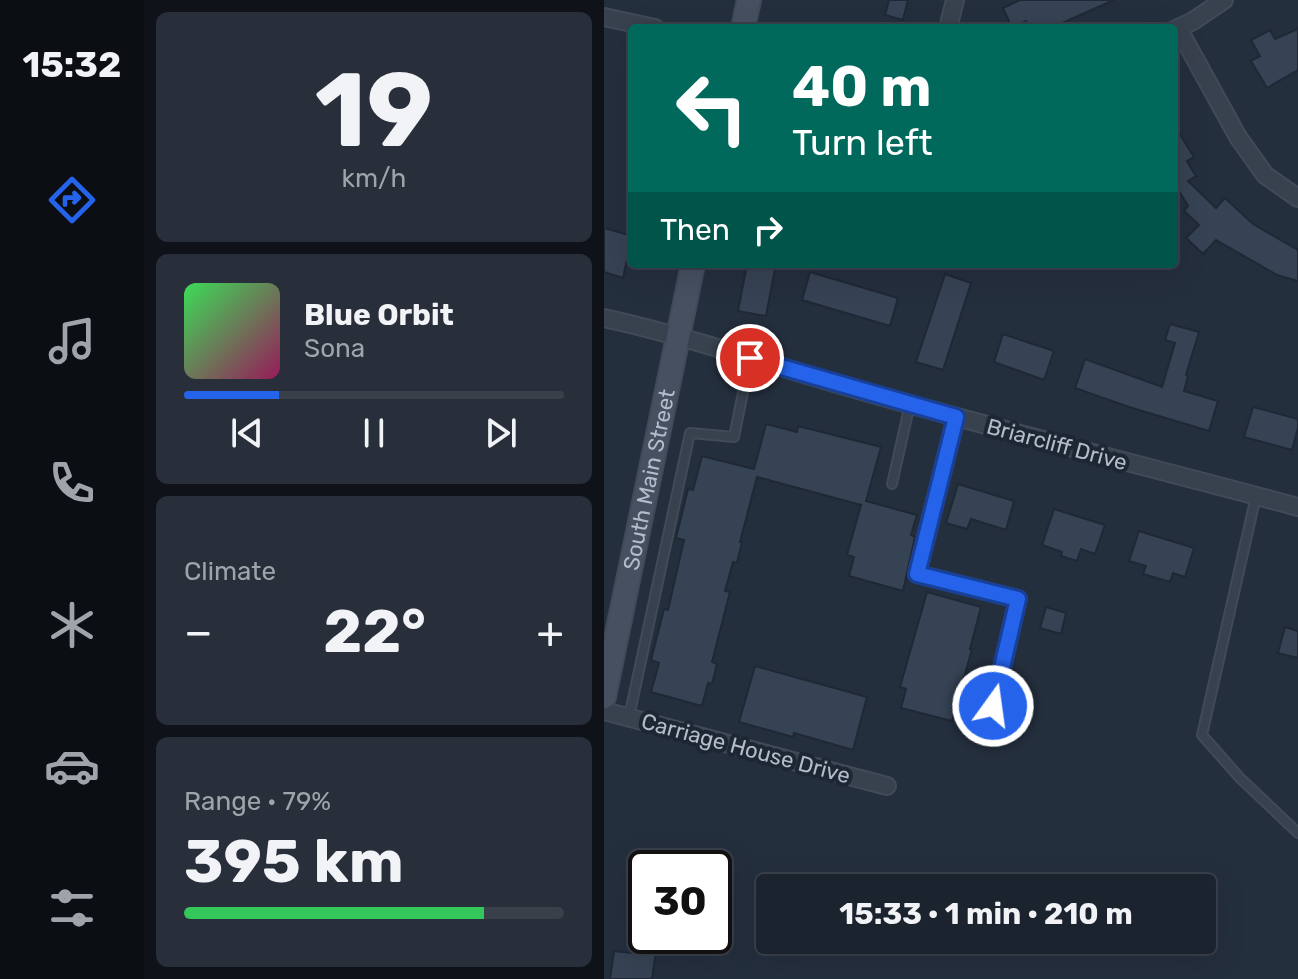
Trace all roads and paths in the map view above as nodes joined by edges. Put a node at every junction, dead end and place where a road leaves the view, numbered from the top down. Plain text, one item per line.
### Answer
1 (749, 0) edge
2 (955, 0) edge
3 (1224, 0) edge
4 (604, 17) edge
5 (636, 24) edge
6 (744, 24) edge
7 (949, 24) edge
8 (1178, 28) edge
9 (1178, 32) edge
10 (1298, 198) edge
11 (692, 268) edge
12 (604, 318) edge
13 (678, 336) junction
14 (750, 358) junction
15 (910, 404) junction
16 (956, 417) junction
17 (892, 484) dead end
18 (1256, 496) junction
19 (1298, 507) edge
20 (604, 697) edge
21 (993, 706) dead end
22 (604, 711) edge
23 (628, 717) junction
24 (887, 786) dead end
25 (1298, 833) edge

1 - 6 main road
2 - 7 street
3 - 8 street
4 - 5 street
9 - 10 street
11 - 13 main road, South Main Street
12 - 13 street, Briarcliff Drive
13 - 14 street, Briarcliff Drive
13 - 20 main road, South Main Street
14 - 15 street, Briarcliff Drive
14 - 23 lane
15 - 16 street, Briarcliff Drive
15 - 17 lane
16 - 18 street, Briarcliff Drive
16 - 21 street
18 - 19 street, Briarcliff Drive
18 - 25 lane
22 - 23 street, Carriage House Drive
23 - 24 street, Carriage House Drive

